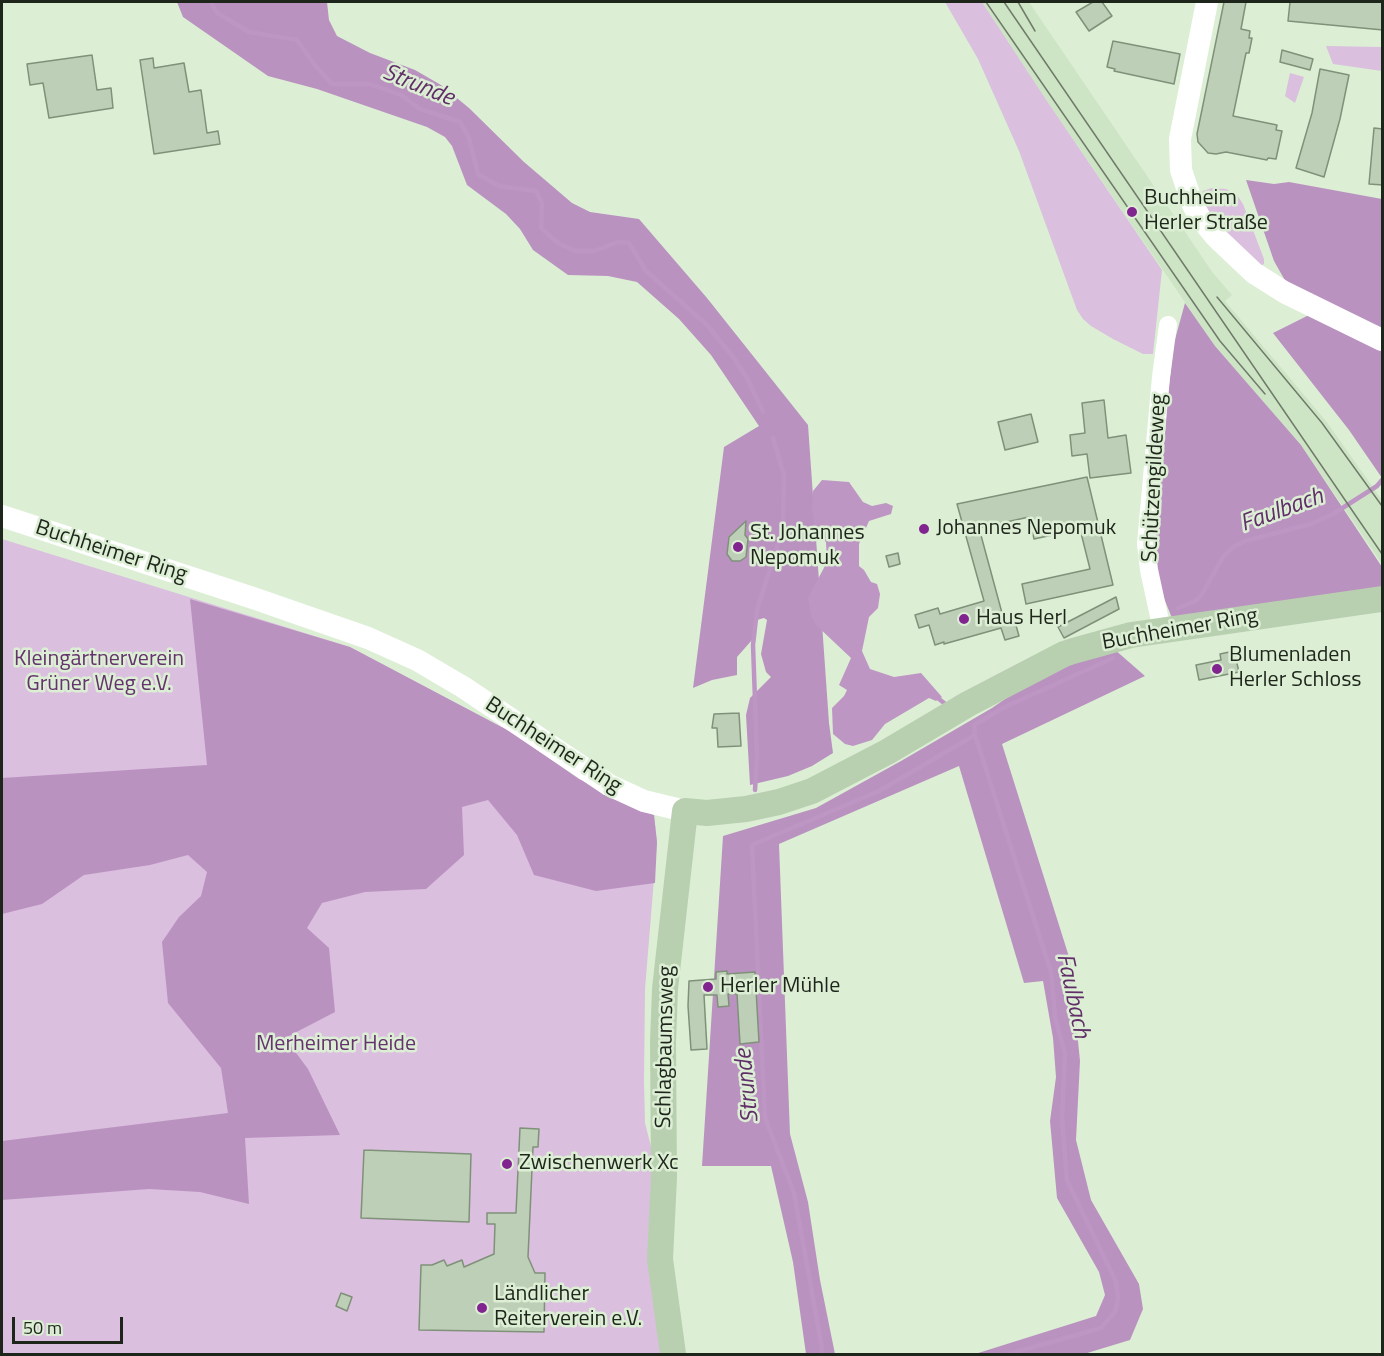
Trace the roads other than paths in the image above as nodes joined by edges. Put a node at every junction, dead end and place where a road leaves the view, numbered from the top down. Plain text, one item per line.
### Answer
1 (1207, 2) edge
2 (1168, 324) dead end
3 (1383, 340) edge
4 (2, 516) edge
5 (1383, 599) edge
6 (1162, 630) junction
7 (685, 811) junction
8 (673, 1354) edge

1 - 3 street
2 - 6 street, Schützengildeweg
4 - 7 street, Buchheimer Ring
5 - 6 main road, Buchheimer Ring
6 - 7 main road, Buchheimer Ring
7 - 8 main road, Schlagbaumsweg

